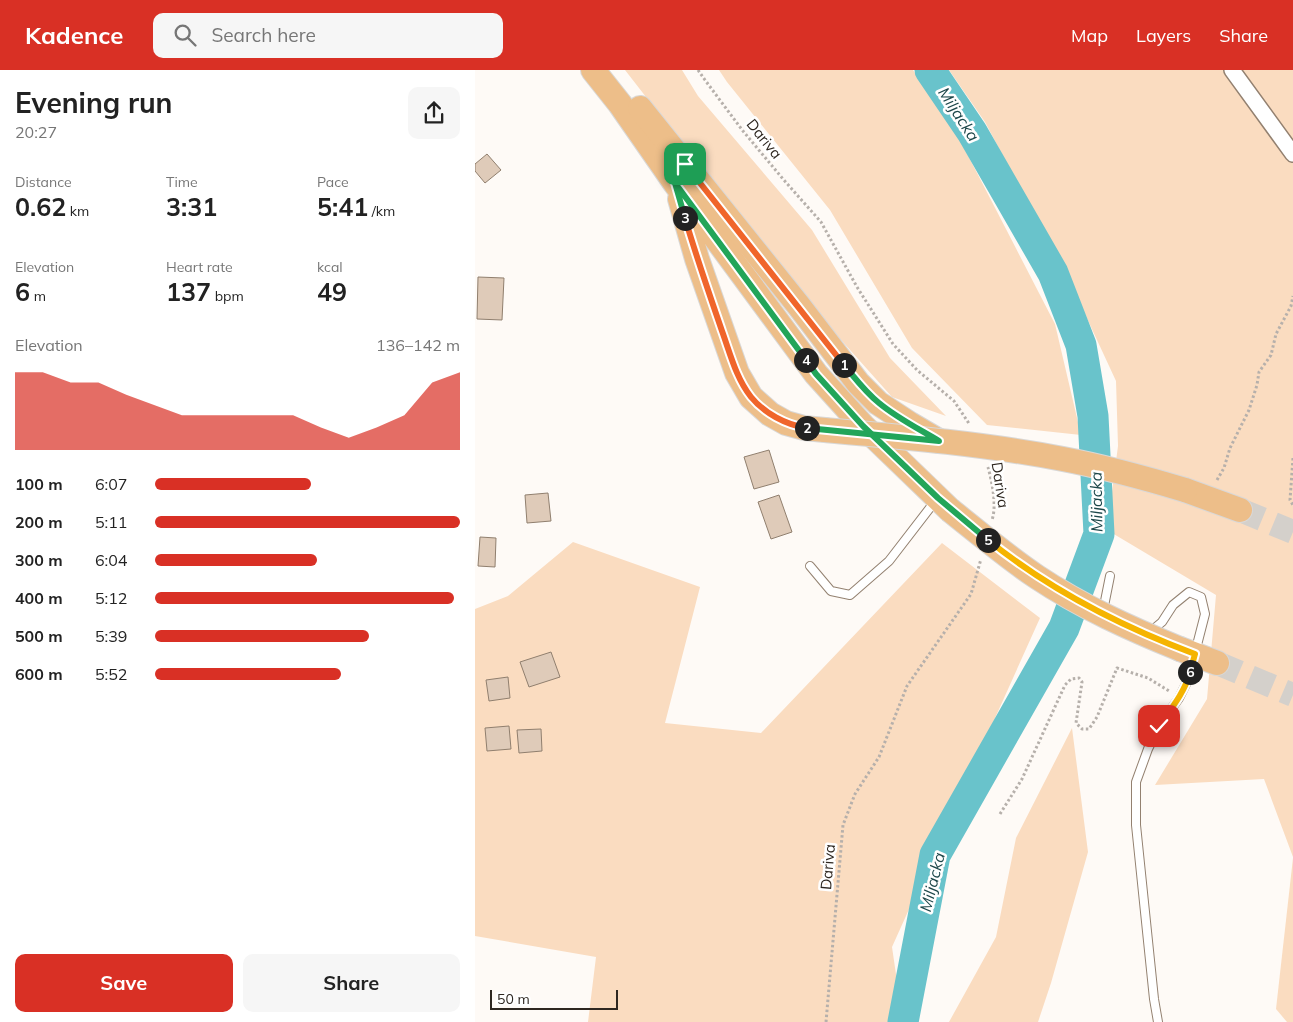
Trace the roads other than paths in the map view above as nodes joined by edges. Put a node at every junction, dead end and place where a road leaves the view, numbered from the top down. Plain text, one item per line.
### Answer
1 (593, 70) edge
2 (609, 70) edge
3 (1232, 70) edge
4 (1293, 154) edge
5 (675, 183) junction
6 (939, 441) junction
7 (944, 504) junction
8 (1240, 510) tunnel mouth
9 (809, 566) dead end
10 (1110, 576) dead end
11 (1187, 652) junction
12 (1217, 663) tunnel mouth
13 (1158, 1022) edge

1 - 5 main road
2 - 6 main road
3 - 4 street
5 - 6 main road, bridge
5 - 7 main road
6 - 8 main road, bridge
7 - 9 lane
7 - 11 main road, bridge
10 - 11 lane
11 - 12 main road
11 - 13 lane

